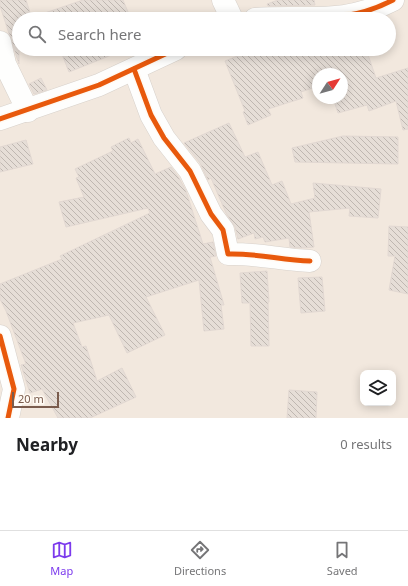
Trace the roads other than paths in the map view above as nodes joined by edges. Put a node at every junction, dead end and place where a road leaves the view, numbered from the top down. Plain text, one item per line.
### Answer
1 (223, 0) edge
2 (393, 0) edge
3 (229, 12) edge
4 (362, 12) edge
5 (0, 42) edge
6 (161, 56) edge
7 (134, 69) junction
8 (28, 111) junction
9 (0, 119) edge
10 (310, 262) dead end
11 (0, 336) edge
12 (8, 418) edge

1 - 3 street
2 - 4 street
5 - 8 street
6 - 7 street
7 - 8 street
7 - 10 street
8 - 9 street
11 - 12 street

